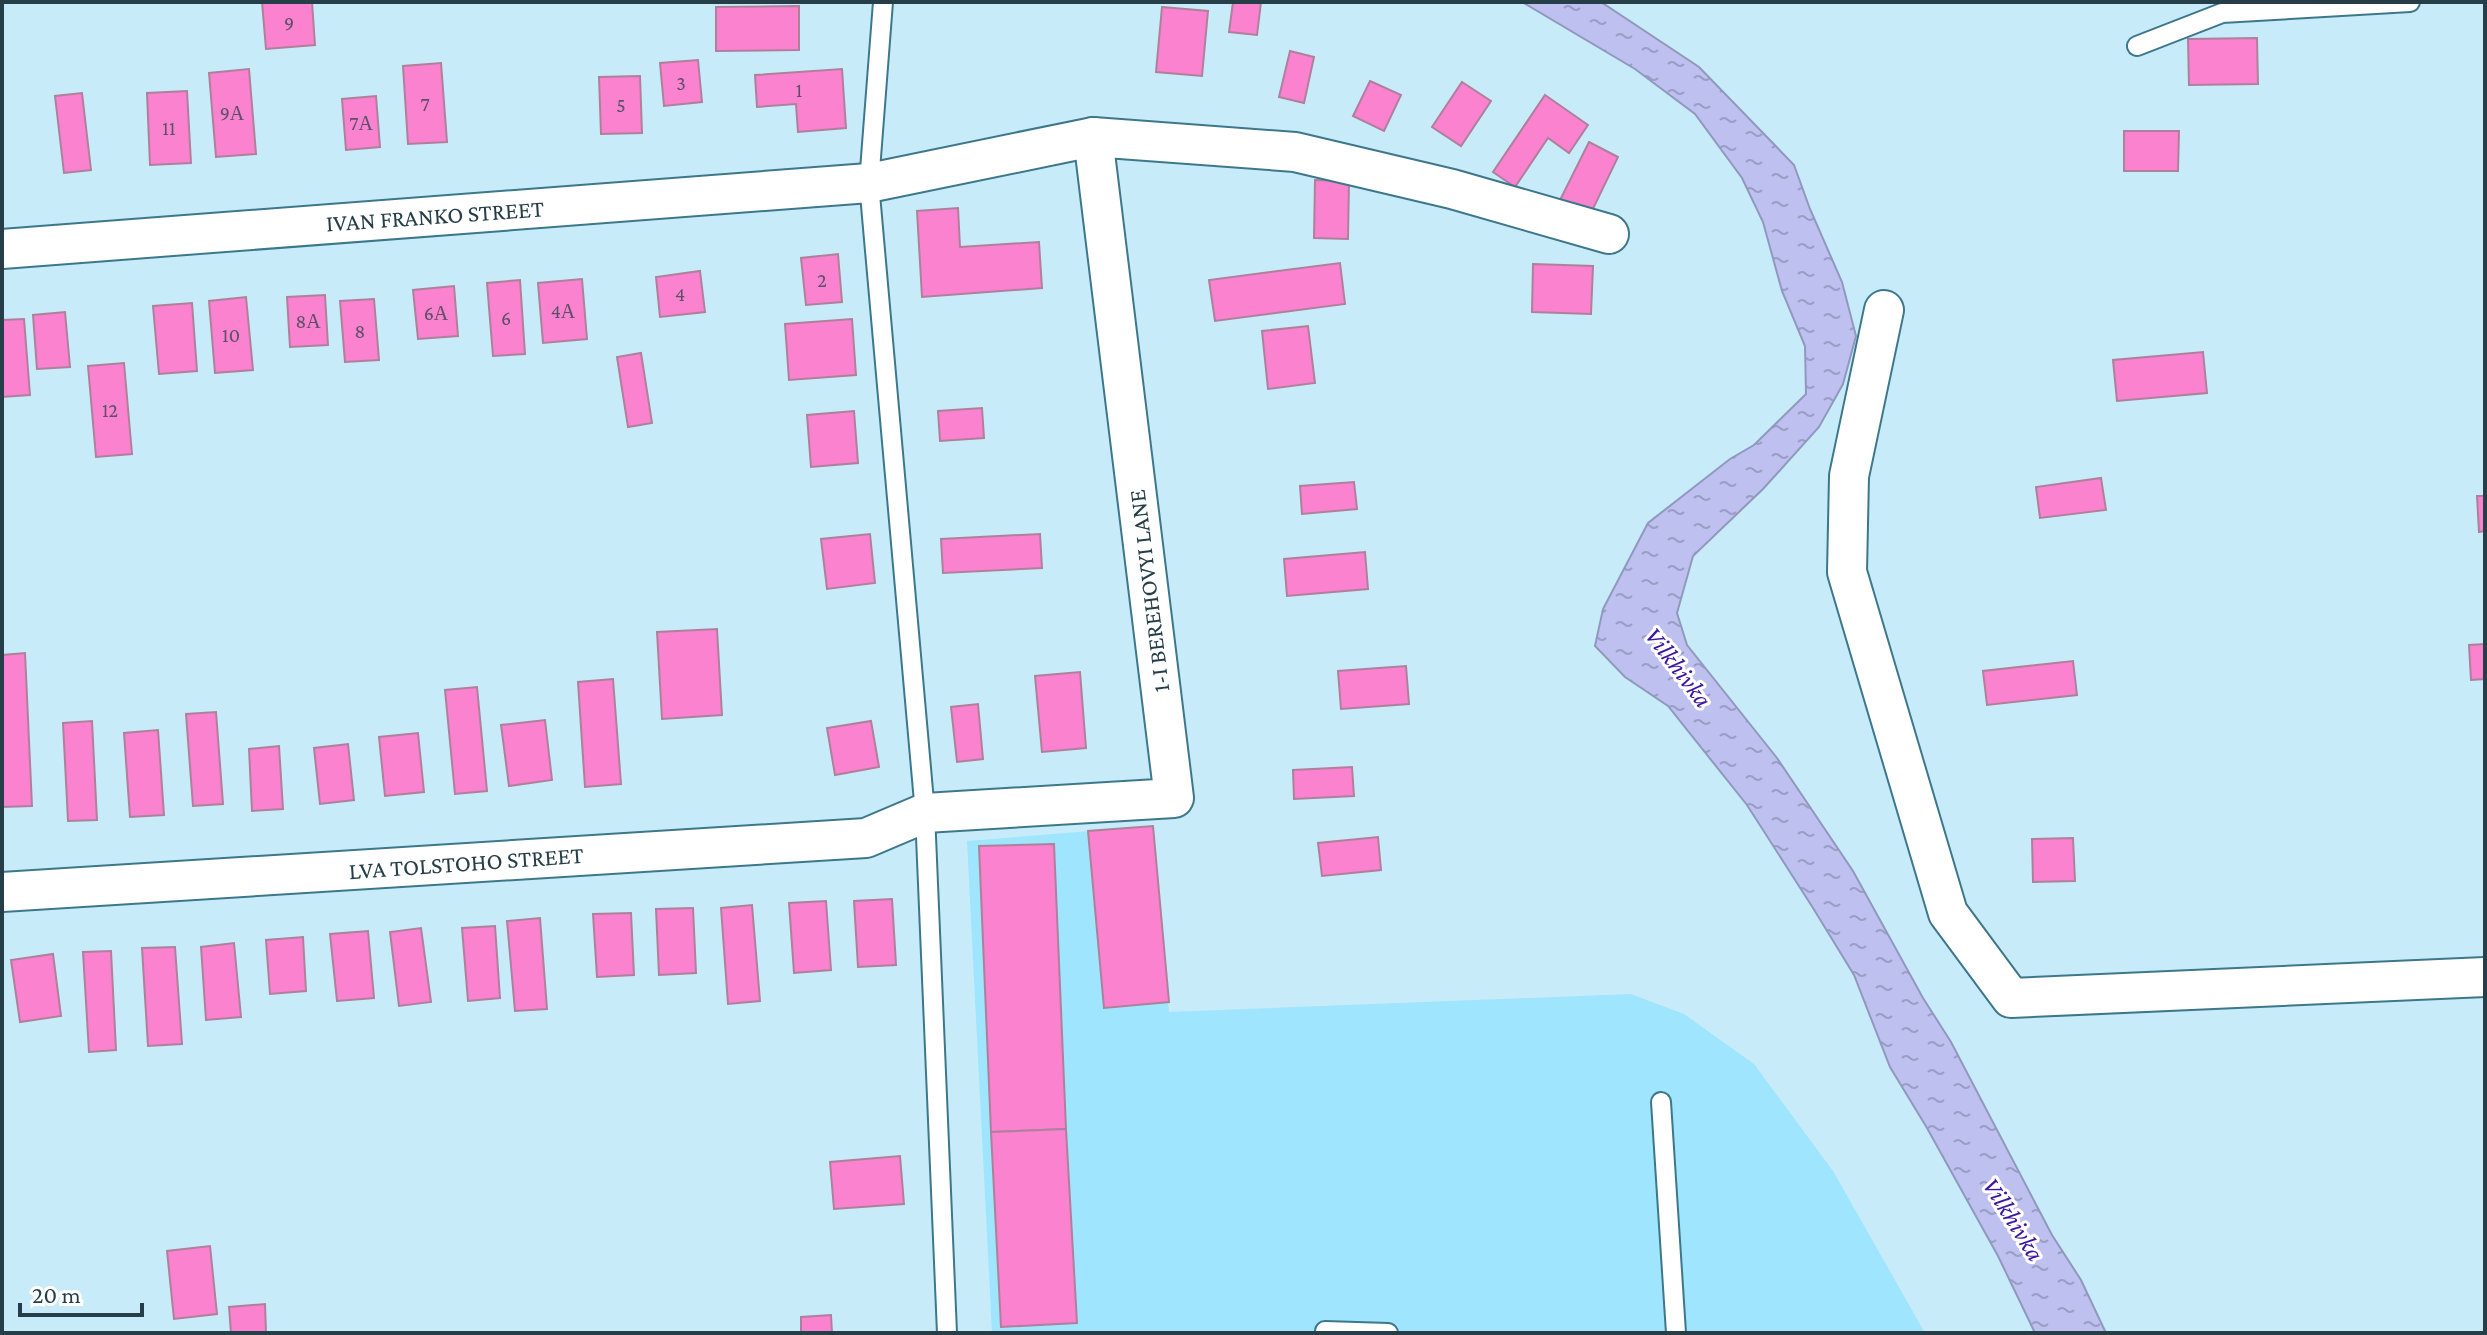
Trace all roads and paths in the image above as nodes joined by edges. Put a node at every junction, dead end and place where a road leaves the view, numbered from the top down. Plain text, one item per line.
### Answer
1 (883, 2) edge
2 (2410, 2) edge
3 (2137, 46) dead end
4 (1093, 137) junction
5 (869, 183) junction
6 (1609, 234) dead end
7 (2, 249) edge
8 (1884, 310) dead end
9 (925, 813) junction
10 (2, 892) edge
11 (2485, 977) edge
12 (1661, 1102) dead end
13 (1325, 1331) edge
14 (947, 1333) edge
15 (1388, 1333) edge
16 (1676, 1333) edge

1 - 5 lane
2 - 3 lane
4 - 5 street
4 - 6 street
4 - 9 street, 1-I BEREHOVYI LANE
5 - 7 street, IVAN FRANKO STREET
5 - 9 lane
8 - 11 street
9 - 10 street, LVA TOLSTOHO STREET
9 - 14 lane
12 - 16 lane
13 - 15 lane

